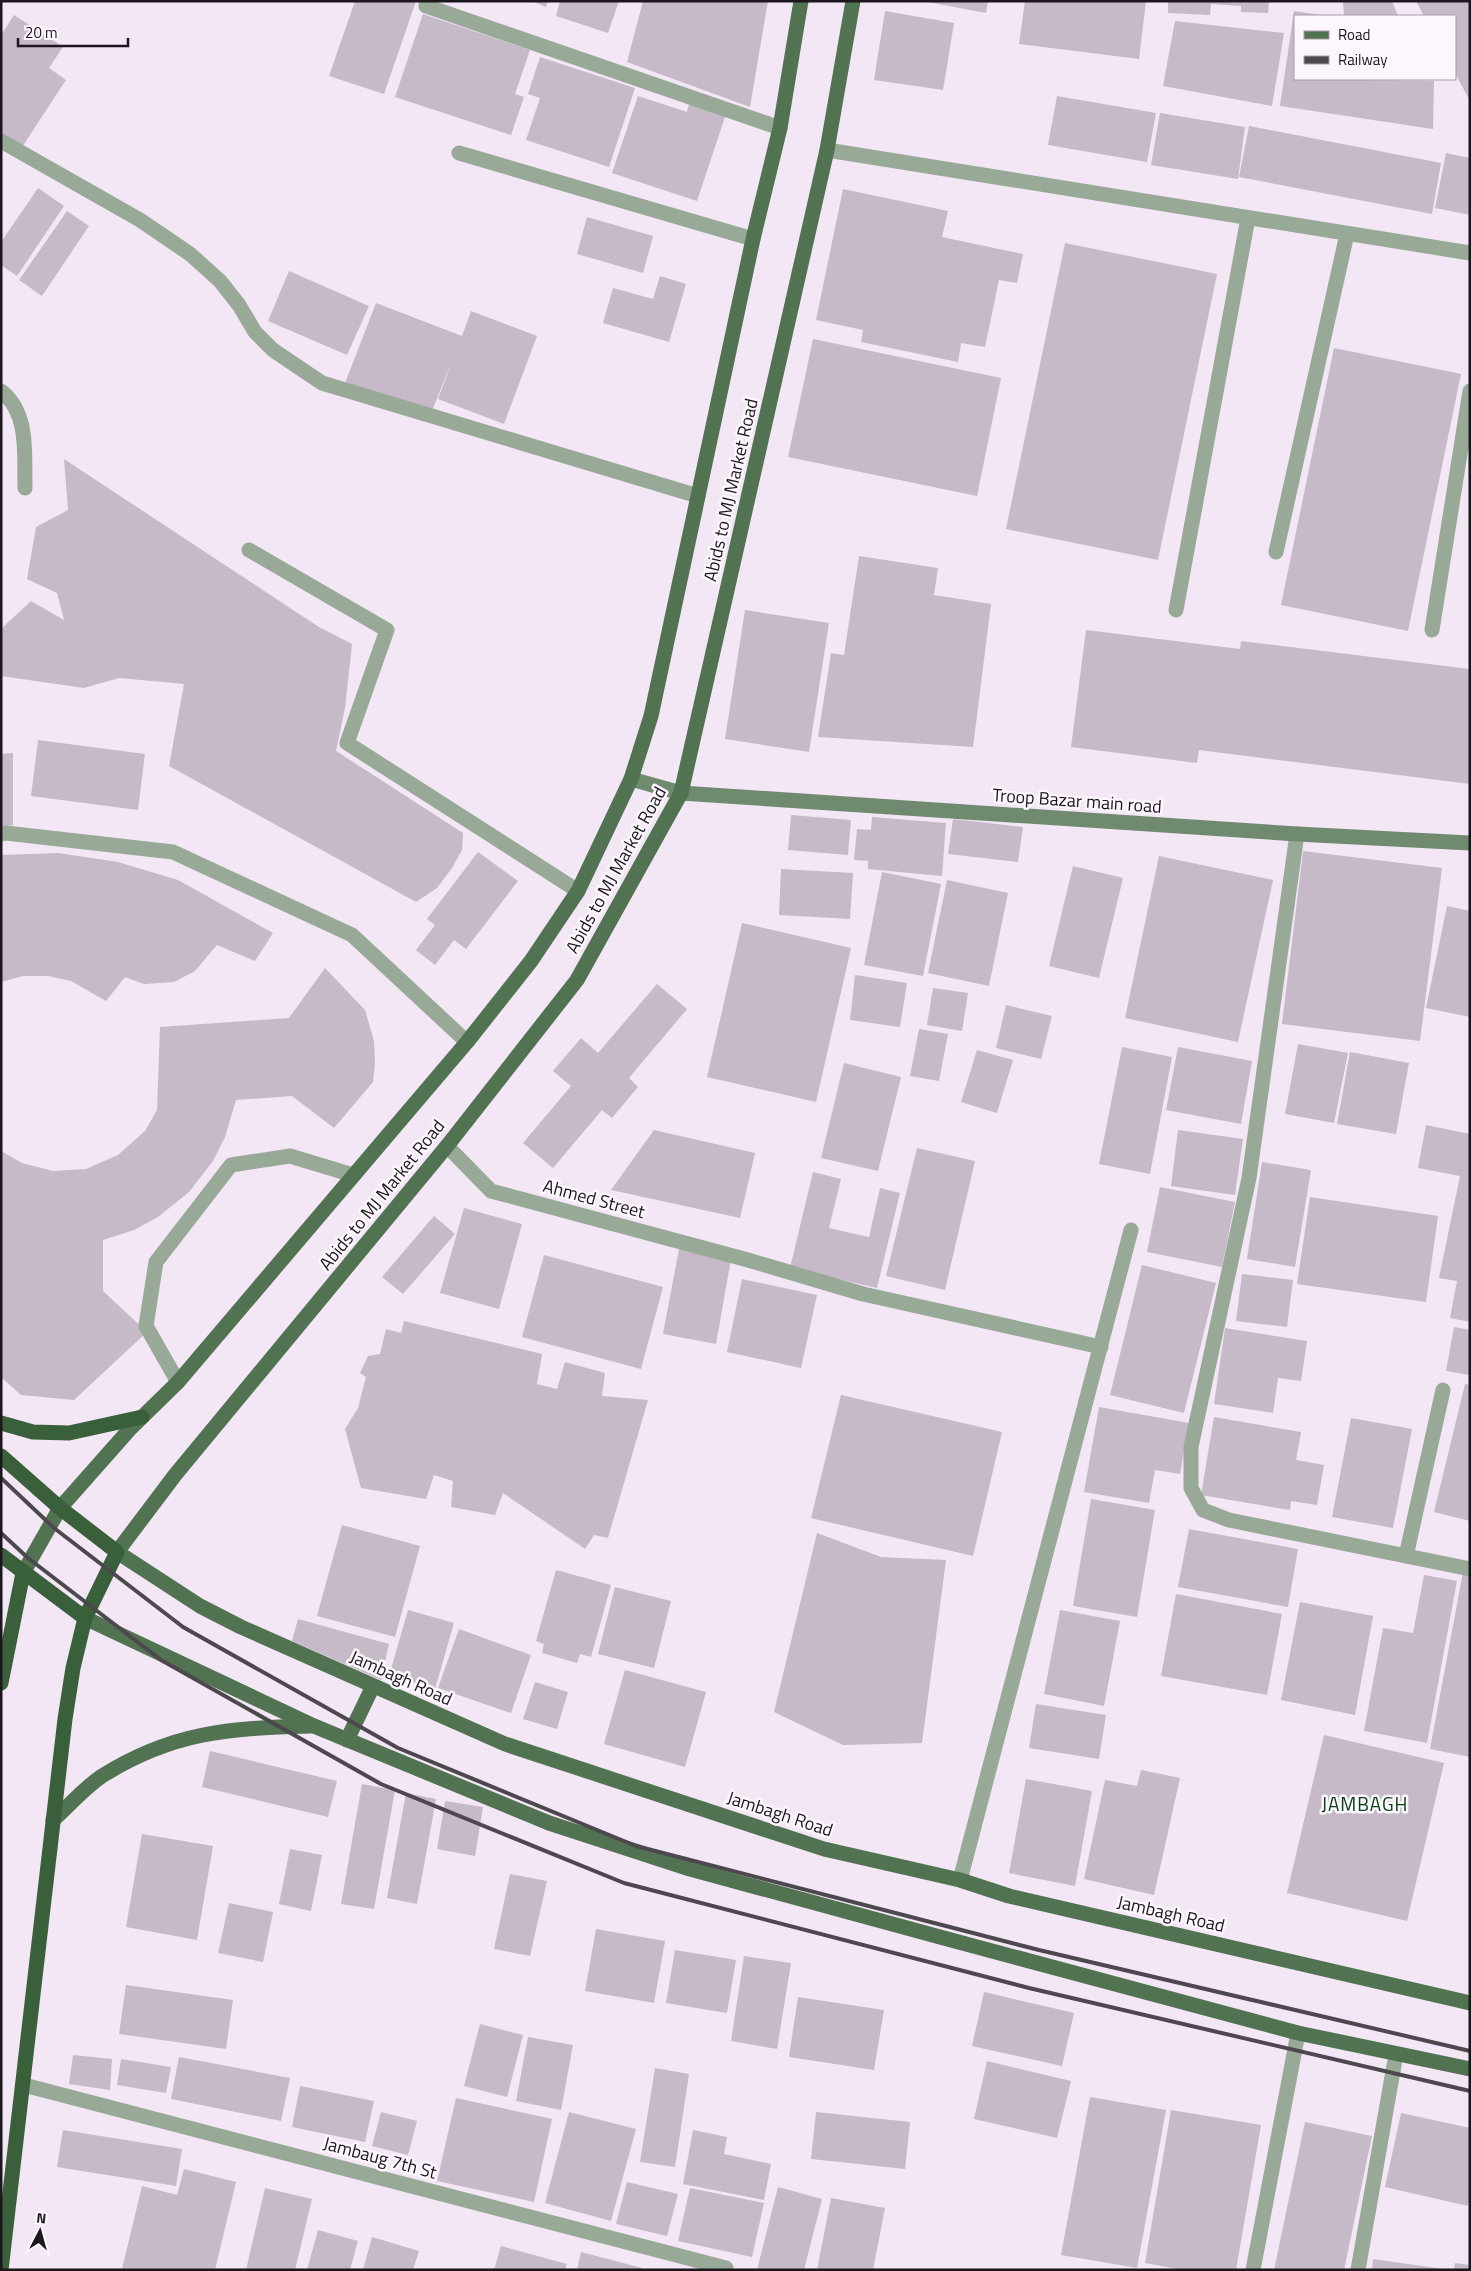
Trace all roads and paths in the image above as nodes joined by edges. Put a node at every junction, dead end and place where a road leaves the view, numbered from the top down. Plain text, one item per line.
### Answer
1 (801, 1) edge
2 (853, 1) edge
3 (426, 6) dead end
4 (780, 128) junction
5 (1, 141) edge
6 (827, 150) junction
7 (459, 153) dead end
8 (1248, 218) junction
9 (1347, 234) junction
10 (754, 239) junction
11 (1470, 254) edge
12 (1, 391) edge
13 (1470, 391) edge
14 (25, 488) dead end
15 (698, 496) junction
16 (249, 550) dead end
17 (1276, 552) dead end
18 (1176, 610) dead end
19 (1432, 630) dead end
20 (631, 779) junction
21 (681, 793) junction
22 (1, 834) edge
23 (1297, 834) junction
24 (1470, 843) edge
25 (578, 891) junction
26 (467, 1042) junction
27 (447, 1146) junction
28 (353, 1175) junction
29 (1131, 1230) dead end
30 (1101, 1347) junction
31 (178, 1382) junction
32 (1443, 1390) dead end
33 (142, 1417) junction
34 (1, 1423) edge
35 (1, 1456) edge
36 (60, 1508) junction
37 (117, 1552) junction
38 (1, 1555) edge
39 (1406, 1556) junction
40 (1470, 1569) edge
41 (23, 1573) junction
42 (85, 1618) junction
43 (1, 1683) edge
44 (373, 1686) junction
45 (314, 1726) junction
46 (347, 1740) junction
47 (53, 1820) junction
48 (960, 1880) junction
49 (1470, 2003) edge
50 (1298, 2033) junction
51 (1396, 2054) junction
52 (1470, 2069) edge
53 (24, 2085) junction
54 (726, 2268) dead end
55 (1, 2270) edge
56 (1253, 2270) edge
57 (1358, 2270) edge

1 - 4 main road, Abids to MJ Market Road
2 - 6 main road, Abids to MJ Market Road
3 - 4 street
4 - 10 main road, Abids to MJ Market Road
5 - 15 street
6 - 8 street
6 - 21 main road, Abids to MJ Market Road
7 - 10 street
8 - 9 street
8 - 18 street
9 - 11 street
9 - 17 street
10 - 15 main road, Abids to MJ Market Road
12 - 14 street
13 - 19 street
15 - 20 main road, Abids to MJ Market Road
16 - 25 street
20 - 21 street, Troop Bazar main road
20 - 25 main road, Abids to MJ Market Road
21 - 23 street, Troop Bazar main road
21 - 27 main road, Abids to MJ Market Road
22 - 26 street
23 - 24 street, Troop Bazar main road
23 - 39 street
25 - 26 main road, Abids to MJ Market Road
26 - 28 main road, Abids to MJ Market Road
27 - 30 street, Ahmed Street
27 - 37 main road, Abids to MJ Market Road
28 - 31 main road, Abids to MJ Market Road
28 - 31 street
29 - 30 street
30 - 48 street
31 - 33 main road, Abids to MJ Market Road
32 - 39 street
33 - 34 highway
33 - 36 main road, Abids to MJ Market Road
35 - 36 highway
36 - 37 highway
36 - 41 main road, Abids to MJ Market Road
37 - 42 highway
37 - 44 main road, Jambagh Road
38 - 41 highway
39 - 40 street
41 - 42 highway
41 - 43 highway
42 - 45 main road
42 - 47 highway
44 - 46 main road
44 - 48 main road, Jambagh Road
45 - 46 main road
45 - 47 main road
46 - 50 main road
47 - 53 highway
48 - 49 main road, Jambagh Road
50 - 51 main road
50 - 56 street
51 - 52 main road
51 - 57 street
53 - 54 street, Jambaug 7th St
53 - 55 highway

